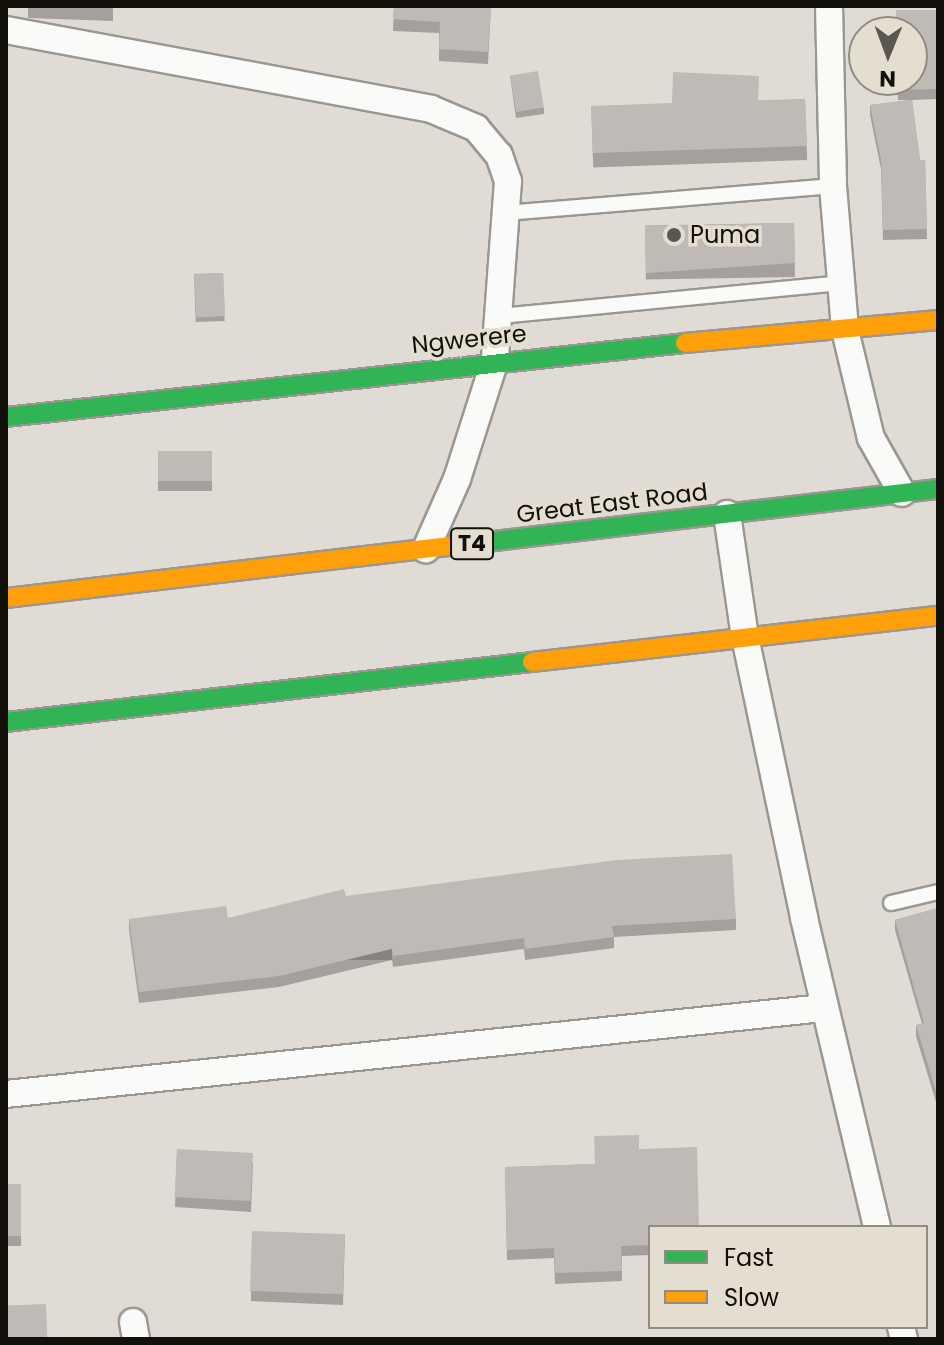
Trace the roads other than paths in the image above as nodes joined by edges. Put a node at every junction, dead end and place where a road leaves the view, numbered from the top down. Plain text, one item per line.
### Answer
1 (829, 6) edge
2 (6, 30) edge
3 (833, 186) junction
4 (506, 213) junction
5 (841, 283) junction
6 (499, 316) junction
7 (938, 320) edge
8 (845, 330) junction
9 (495, 360) junction
10 (6, 417) edge
11 (938, 489) edge
12 (902, 493) junction
13 (727, 514) junction
14 (426, 549) junction
15 (6, 598) edge
16 (938, 616) edge
17 (745, 637) junction
18 (6, 722) edge
19 (938, 892) edge
20 (891, 903) dead end
21 (823, 1008) junction
22 (6, 1094) edge
23 (877, 1225) edge

1 - 3 street
2 - 4 street
3 - 4 lane
3 - 5 street
4 - 6 street
5 - 6 lane
5 - 8 street
6 - 9 street
7 - 8 main road, Ngwerere
8 - 9 main road, Ngwerere
8 - 12 street
9 - 10 main road, Ngwerere
9 - 14 street
11 - 12 main road, Great East Road / T4
12 - 13 main road, Great East Road / T4
13 - 14 main road, Great East Road / T4
13 - 17 street
14 - 15 main road, Great East Road / T4
16 - 17 main road
17 - 18 main road
17 - 21 street
19 - 20 lane
21 - 22 street
21 - 23 street

